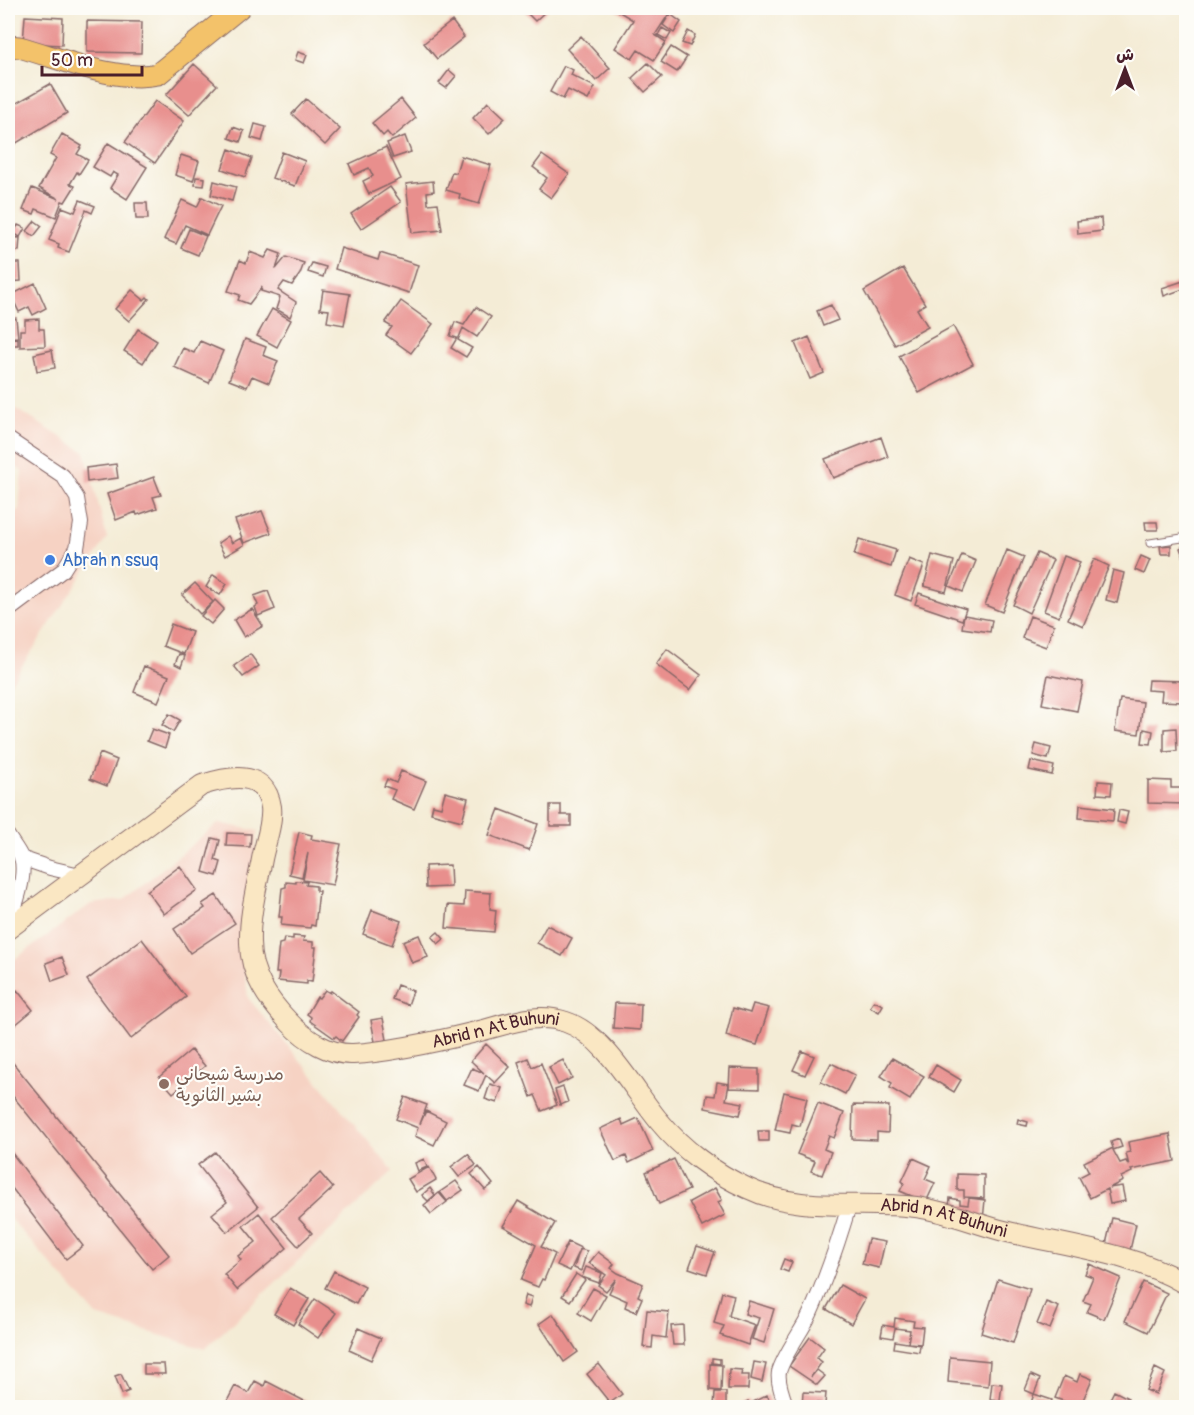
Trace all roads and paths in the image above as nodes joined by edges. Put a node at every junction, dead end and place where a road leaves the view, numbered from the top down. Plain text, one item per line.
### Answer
1 (234, 9) edge
2 (8, 46) edge
3 (8, 439) edge
4 (1186, 535) edge
5 (1150, 543) dead end
6 (8, 611) edge
7 (8, 836) edge
8 (21, 858) junction
9 (80, 875) junction
10 (8, 924) edge
11 (8, 929) edge
12 (849, 1206) junction
13 (1186, 1284) edge
14 (787, 1407) edge

1 - 2 main road
3 - 6 street
4 - 5 lane
7 - 8 street
8 - 9 street
8 - 10 street
9 - 11 street, Abrid n At Buhuni
9 - 12 street, Abrid n At Buhuni
12 - 13 street, Abrid n At Buhuni
12 - 14 street

